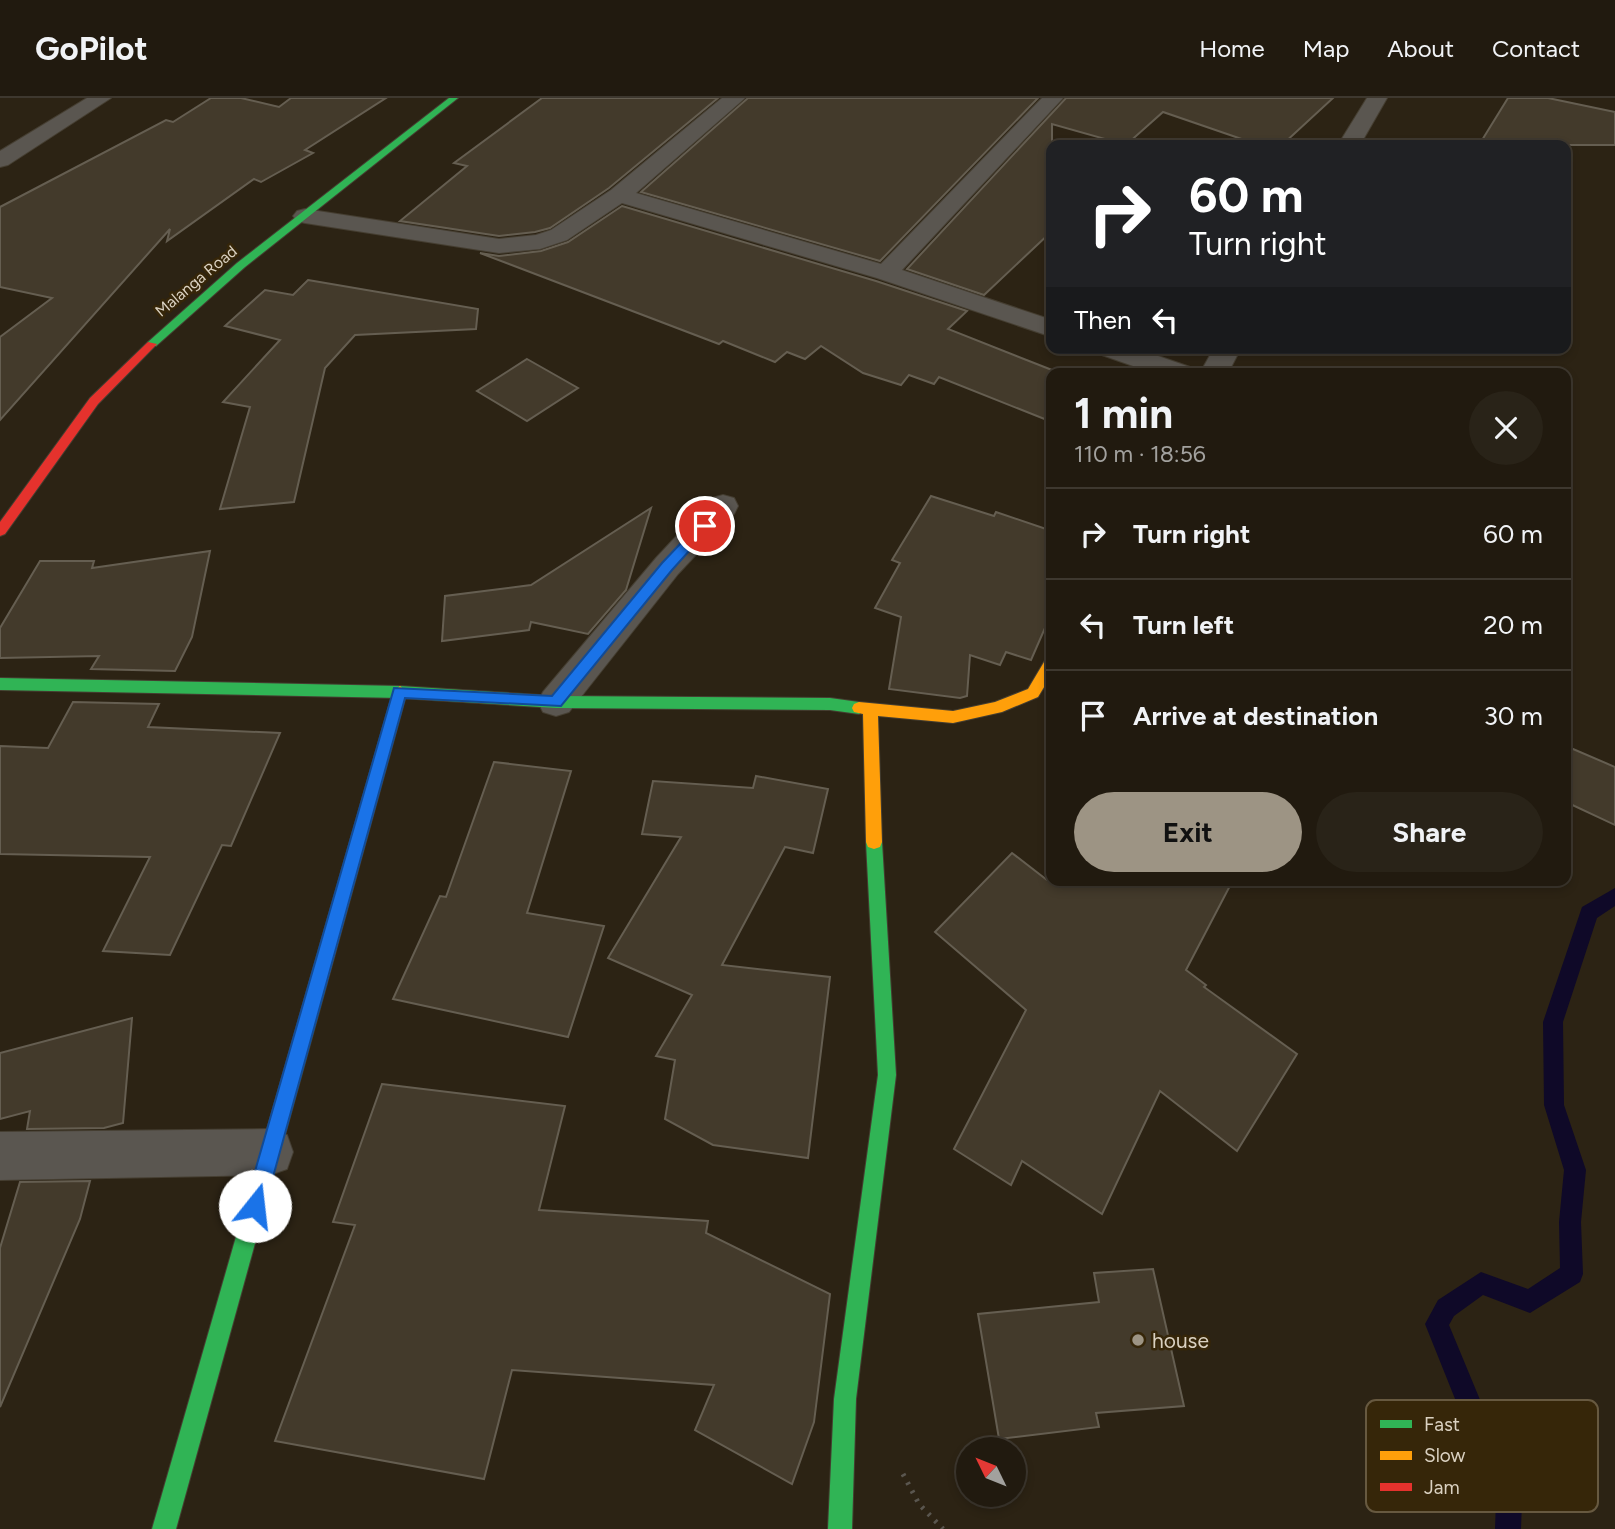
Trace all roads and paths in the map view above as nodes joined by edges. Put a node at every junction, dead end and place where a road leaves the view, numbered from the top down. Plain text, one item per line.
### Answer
1 (101, 98) edge
2 (454, 98) edge
3 (735, 98) edge
4 (1053, 98) edge
5 (1377, 98) edge
6 (1352, 140) edge
7 (0, 160) edge
8 (619, 195) junction
9 (305, 216) junction
10 (886, 273) junction
11 (1046, 327) edge
12 (1126, 354) edge
13 (1166, 368) edge
14 (723, 506) dead end
15 (0, 530) edge
16 (1046, 671) edge
17 (0, 684) edge
18 (400, 692) junction
19 (556, 702) junction
20 (870, 710) junction
21 (270, 1152) junction
22 (0, 1156) edge
23 (164, 1529) edge
24 (840, 1529) edge

1 - 7 street
2 - 9 street, Malanga Road
3 - 8 street
4 - 10 street
5 - 6 street
8 - 9 street
8 - 10 street
9 - 15 street, Malanga Road
10 - 11 street
12 - 13 street
14 - 19 street
16 - 20 street
17 - 18 street
18 - 19 street
18 - 21 street
19 - 20 street
20 - 24 street
21 - 22 street
21 - 23 street

